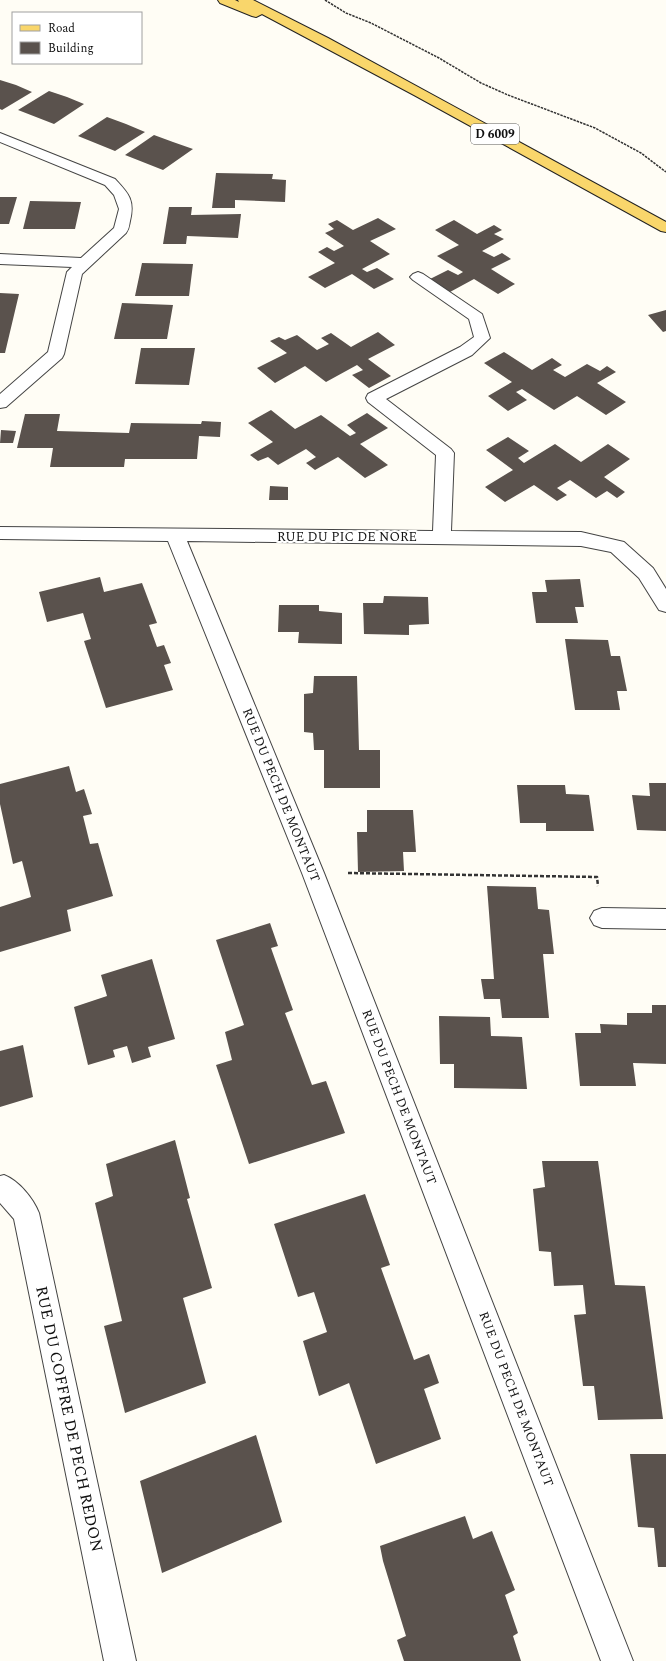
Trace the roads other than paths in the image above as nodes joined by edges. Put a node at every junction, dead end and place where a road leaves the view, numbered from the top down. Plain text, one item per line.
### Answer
1 (224, 0) edge
2 (244, 0) edge
3 (324, 41) junction
4 (0, 137) edge
5 (666, 228) edge
6 (0, 259) edge
7 (84, 262) junction
8 (418, 277) dead end
9 (0, 403) edge
10 (0, 533) edge
11 (175, 535) junction
12 (442, 538) junction
13 (666, 605) edge
14 (602, 918) road end
15 (666, 919) edge
16 (0, 1189) edge
17 (120, 1661) edge
18 (617, 1661) edge

1 - 3 main road
2 - 3 main road, D 6009
3 - 5 main road, D 6009
4 - 7 street
6 - 7 street
7 - 9 street
8 - 12 street
10 - 11 street, RUE DU PIC DE NORE
11 - 12 street, RUE DU PIC DE NORE
11 - 18 street, RUE DU PECH DE MONTAUT
12 - 13 street, RUE DU PIC DE NORE
14 - 15 street
16 - 17 street, RUE DU COFFRE DE PECH REDON

